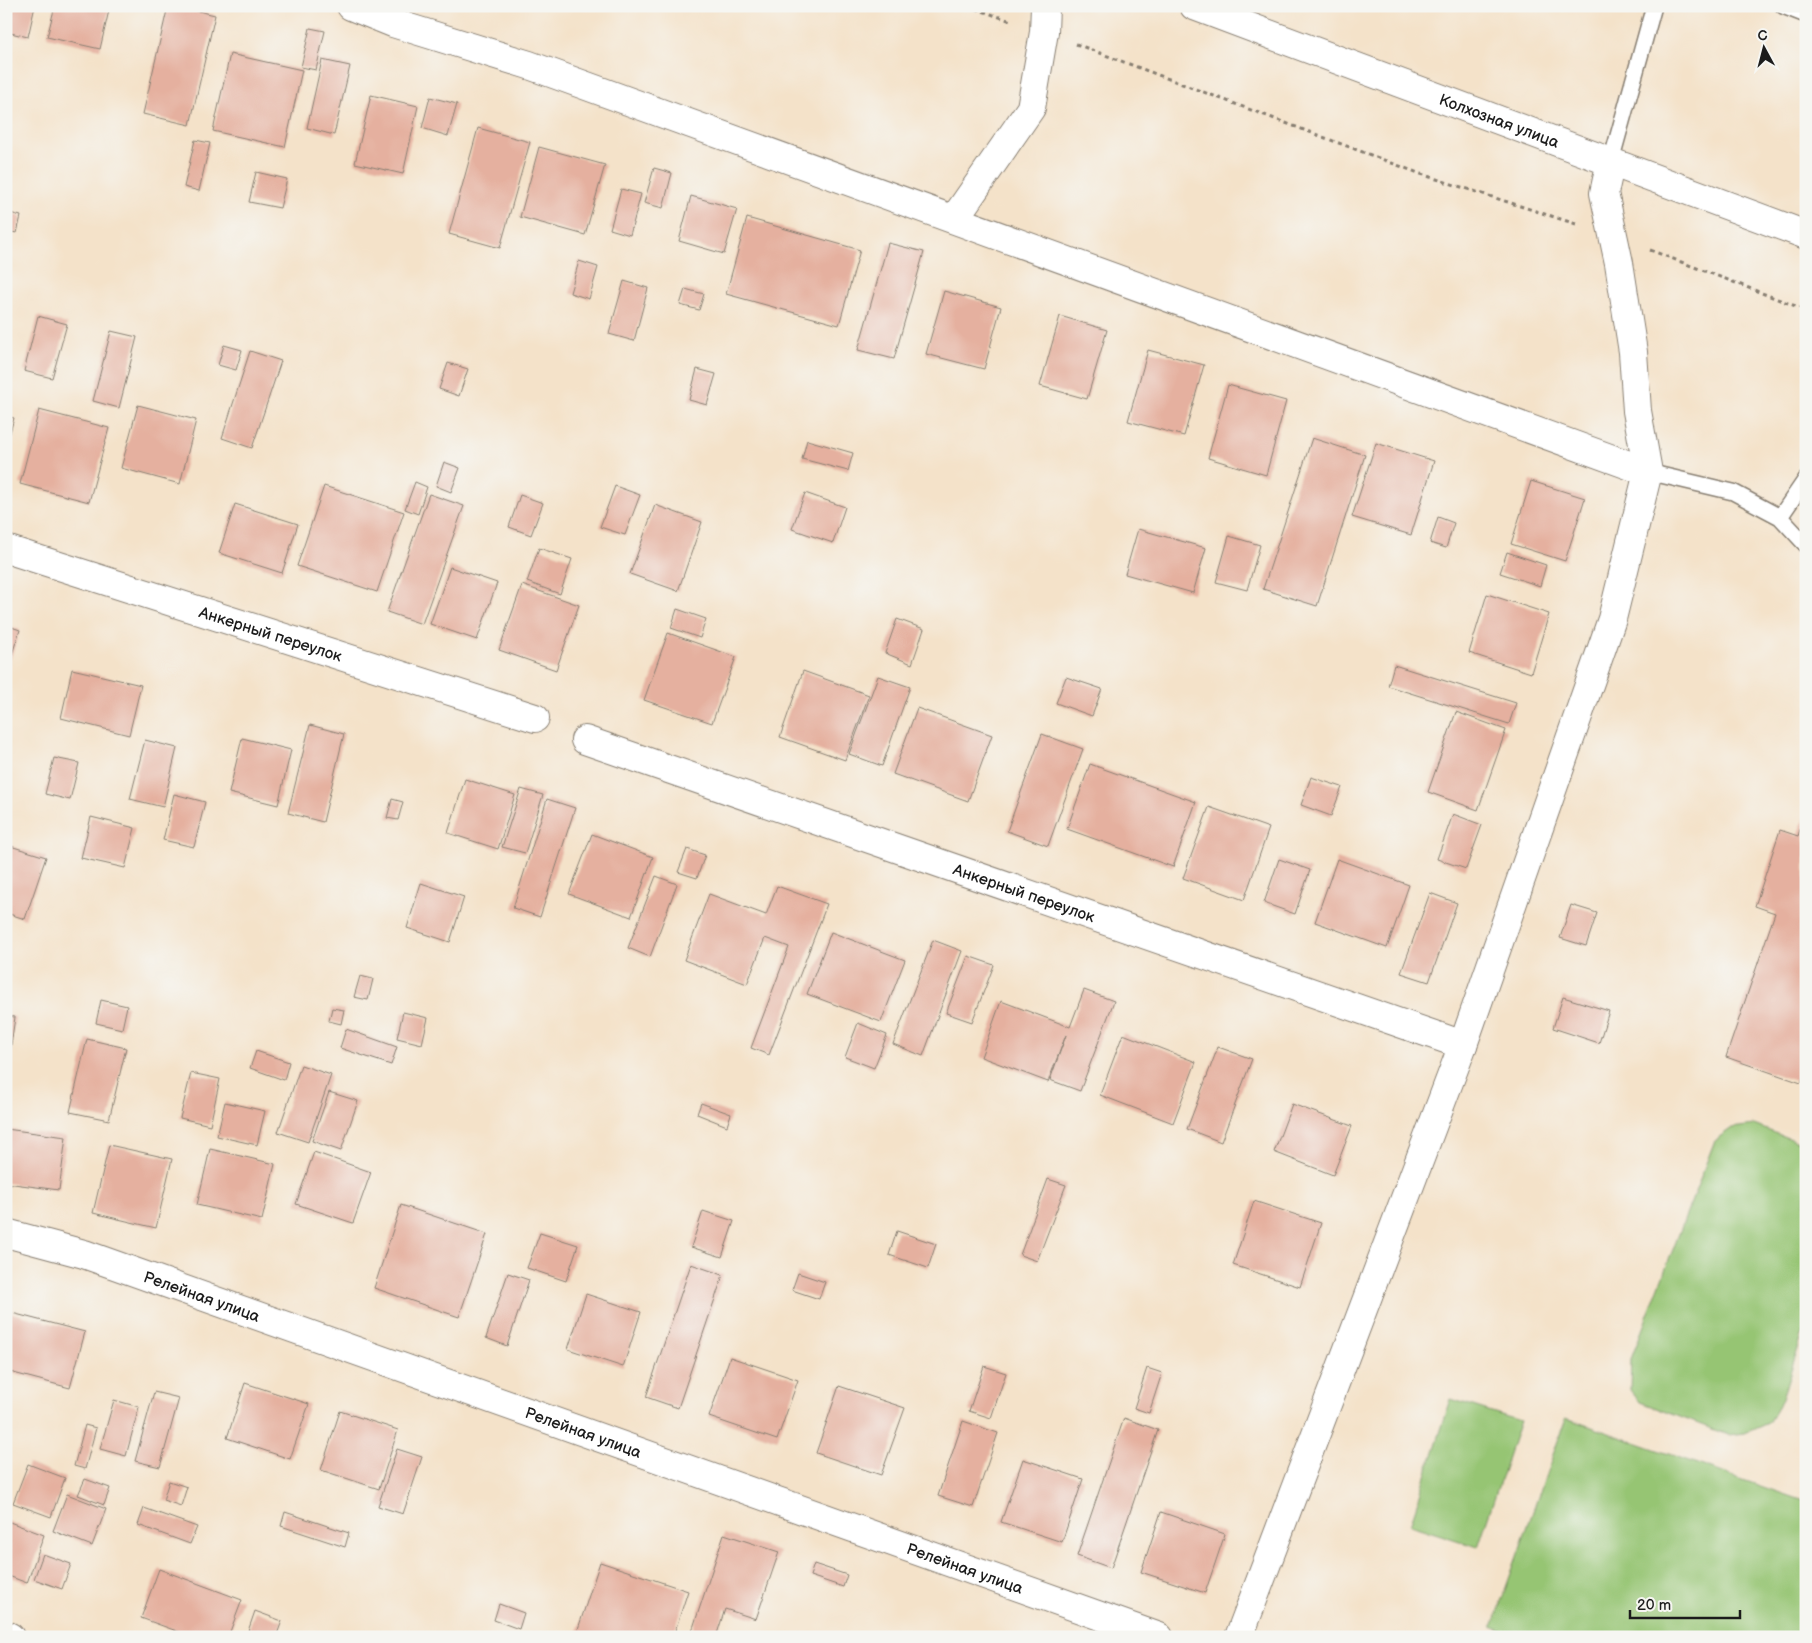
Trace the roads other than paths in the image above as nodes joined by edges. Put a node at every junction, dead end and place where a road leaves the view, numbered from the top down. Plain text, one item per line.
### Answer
1 (351, 6) edge
2 (1194, 6) edge
3 (1654, 6) edge
4 (1783, 6) edge
5 (396, 14) edge
6 (1806, 15) edge
7 (1045, 19) edge
8 (1611, 161) junction
9 (954, 219) junction
10 (1806, 235) edge
11 (1648, 472) junction
12 (1806, 479) edge
13 (1780, 517) junction
14 (1806, 545) edge
15 (6, 549) edge
16 (535, 718) dead end
17 (585, 740) dead end
18 (1463, 1045) junction
19 (6, 1233) edge
20 (6, 1635) edge
21 (10, 1637) edge
22 (1159, 1637) edge
23 (1238, 1637) edge

1 - 5 street
2 - 8 street, Колхозная улица
3 - 8 lane
4 - 6 lane
5 - 9 street
7 - 9 street
8 - 10 street, Колхозная улица
8 - 11 street
9 - 11 street
11 - 13 lane
11 - 18 street
12 - 13 lane
13 - 14 lane
15 - 16 street, Анкерный переулок
17 - 18 street, Анкерный переулок
18 - 23 street
19 - 22 street, Релейная улица
20 - 21 street

